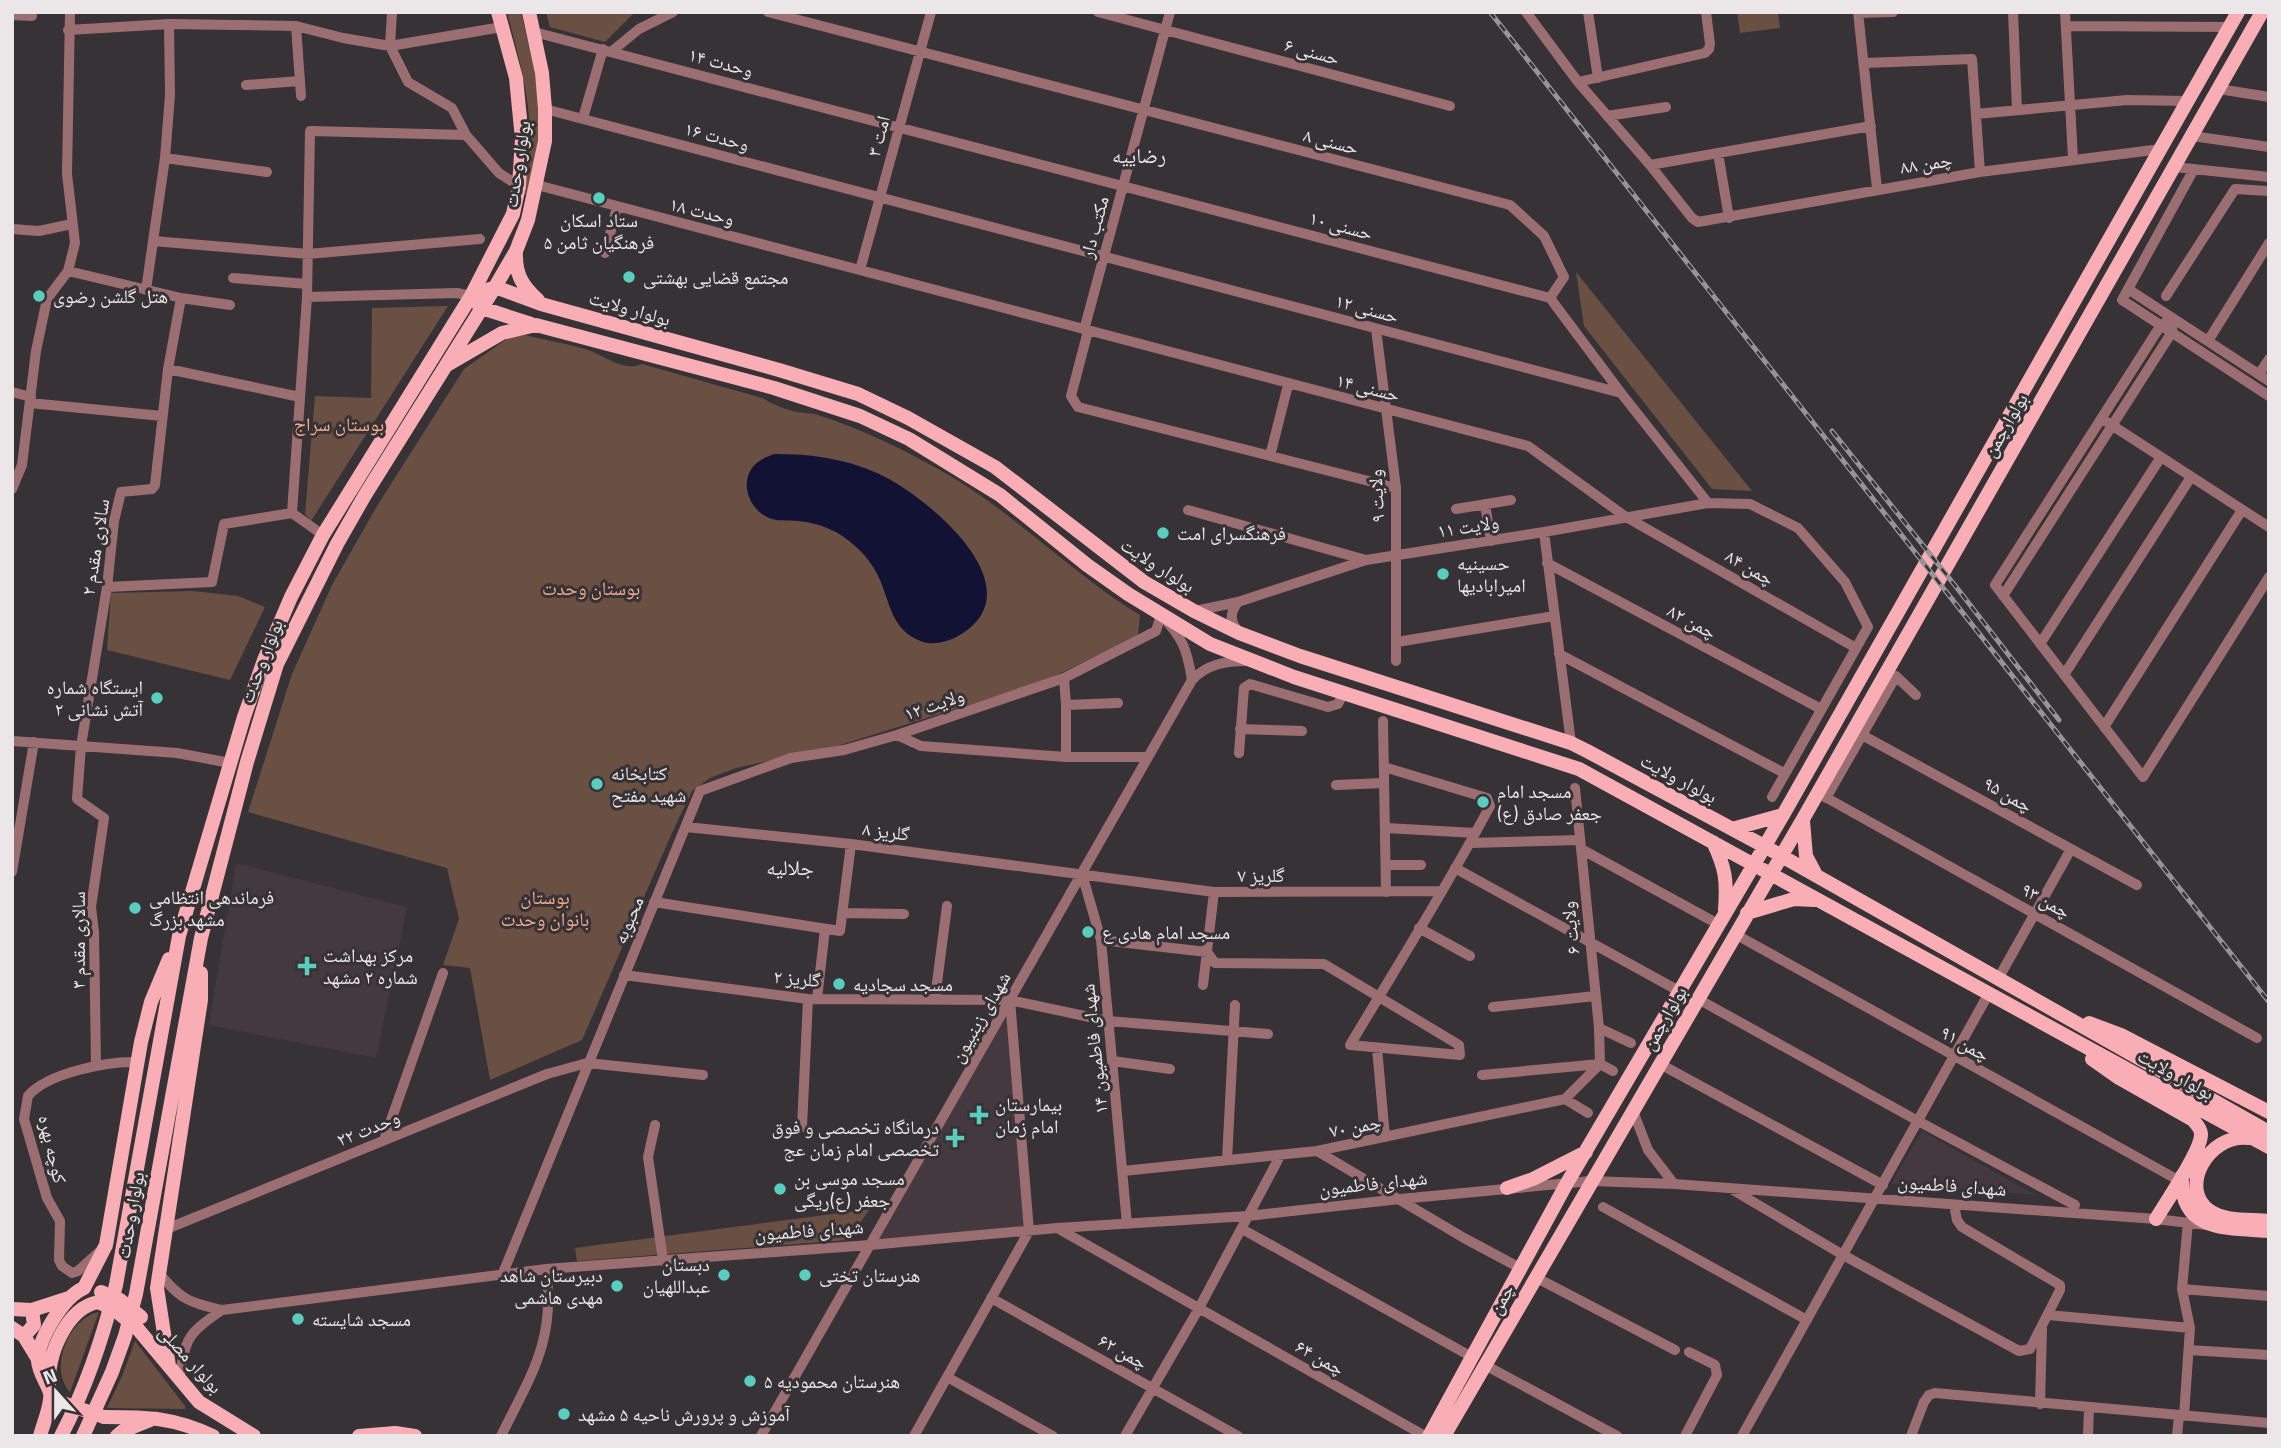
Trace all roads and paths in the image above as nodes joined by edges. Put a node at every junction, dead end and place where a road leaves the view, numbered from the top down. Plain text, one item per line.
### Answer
1 (70, 12) edge
2 (150, 12) edge
3 (392, 12) edge
4 (498, 12) edge
5 (529, 12) edge
6 (673, 12) edge
7 (768, 12) edge
8 (931, 12) edge
9 (1098, 12) edge
10 (1170, 12) edge
11 (1526, 12) edge
12 (1588, 12) edge
13 (1706, 12) edge
14 (1893, 12) edge
15 (2012, 12) edge
16 (2065, 12) edge
17 (2238, 12) edge
18 (2262, 12) edge
19 (1858, 13) edge
20 (12, 15) edge
21 (32, 16) dead end
22 (169, 24) junction
23 (151, 25) junction
24 (296, 26) junction
25 (2066, 26) junction
26 (502, 27) junction
27 (2230, 27) junction
28 (68, 30) junction
29 (1165, 31) junction
30 (534, 32) junction
31 (390, 46) junction
32 (607, 50) junction
33 (920, 52) junction
34 (1865, 63) junction
35 (1598, 78) junction
36 (300, 81) junction
37 (1578, 82) junction
38 (246, 85) dead end
39 (2219, 89) junction
40 (301, 96) dead end
41 (2269, 97) edge
42 (2188, 101) junction
43 (2070, 104) junction
44 (1450, 106) dead end
45 (1666, 107) dead end
46 (545, 108) junction
47 (1144, 110) junction
48 (2017, 110) junction
49 (1976, 114) junction
50 (1606, 116) junction
51 (583, 118) junction
52 (1871, 126) junction
53 (899, 127) junction
54 (466, 135) junction
55 (2192, 136) junction
56 (2269, 147) edge
57 (2161, 149) junction
58 (1718, 153) junction
59 (165, 158) junction
60 (2073, 159) junction
61 (1650, 164) junction
62 (2174, 167) junction
63 (2194, 169) junction
64 (267, 172) dead end
65 (1980, 172) junction
66 (2269, 177) edge
67 (537, 185) junction
68 (519, 186) junction
69 (1123, 186) junction
70 (1877, 189) junction
71 (2269, 191) edge
72 (880, 197) junction
73 (617, 207) junction
74 (1728, 218) junction
75 (72, 224) junction
76 (12, 229) edge
77 (480, 239) dead end
78 (153, 241) junction
79 (2269, 243) edge
80 (516, 251) junction
81 (605, 253) dead end
82 (308, 254) junction
83 (1104, 256) junction
84 (860, 270) junction
85 (68, 271) junction
86 (233, 278) dead end
87 (307, 284) junction
88 (495, 287) junction
89 (2128, 289) junction
90 (146, 290) junction
91 (471, 296) junction
92 (2166, 296) dead end
93 (307, 297) junction
94 (181, 298) junction
95 (1550, 298) junction
96 (541, 304) junction
97 (230, 305) dead end
98 (482, 308) junction
99 (2173, 318) junction
100 (536, 325) junction
101 (2161, 325) junction
102 (1376, 328) junction
103 (1086, 330) junction
104 (2172, 332) junction
105 (2208, 341) junction
106 (2228, 354) junction
107 (2269, 359) edge
108 (2221, 364) junction
109 (447, 365) junction
110 (168, 369) junction
111 (2264, 377) edge
112 (1288, 385) junction
113 (12, 392) edge
114 (1621, 393) junction
115 (2269, 396) edge
116 (300, 397) junction
117 (30, 400) junction
118 (1386, 409) junction
119 (162, 416) junction
120 (2101, 419) junction
121 (2112, 426) junction
122 (1270, 456) junction
123 (2161, 457) junction
124 (17, 464) edge
125 (2191, 477) junction
126 (1396, 488) junction
127 (12, 489) edge
128 (1511, 500) dead end
129 (1708, 503) junction
130 (1485, 504) junction
131 (1456, 509) dead end
132 (1188, 510) dead end
133 (2242, 510) junction
134 (292, 513) junction
135 (1626, 517) junction
136 (2269, 527) edge
137 (1544, 532) junction
138 (323, 535) junction
139 (1490, 541) junction
140 (1396, 555) junction
141 (1366, 560) junction
142 (1548, 563) junction
143 (2269, 577) edge
144 (107, 587) junction
145 (2003, 596) junction
146 (1238, 602) junction
147 (1194, 611) junction
148 (1161, 615) junction
149 (1554, 616) junction
150 (1239, 633) junction
151 (1397, 642) junction
152 (2040, 644) junction
153 (1856, 648) junction
154 (1559, 654) junction
155 (1254, 661) junction
156 (1396, 662) dead end
157 (2064, 675) junction
158 (1064, 678) junction
159 (1192, 680) junction
160 (1344, 692) junction
161 (1916, 695) dead end
162 (1118, 703) dead end
163 (1066, 705) junction
164 (1821, 709) junction
165 (1383, 721) dead end
166 (2105, 727) junction
167 (1240, 729) junction
168 (1302, 731) dead end
169 (897, 735) junction
170 (1862, 735) junction
171 (12, 741) edge
172 (34, 742) junction
173 (1571, 743) junction
174 (81, 746) junction
175 (1239, 753) dead end
176 (1066, 757) junction
177 (1148, 757) junction
178 (230, 763) junction
179 (1384, 767) junction
180 (1784, 773) junction
181 (1384, 783) junction
182 (1336, 785) dead end
183 (1575, 788) dead end
184 (700, 791) joint
185 (1822, 796) junction
186 (1772, 797) dead end
187 (1783, 815) junction
188 (1803, 819) junction
189 (686, 827) junction
190 (1386, 828) junction
191 (1732, 829) junction
192 (1473, 838) junction
193 (1712, 841) junction
194 (851, 844) junction
195 (1580, 844) junction
196 (1764, 846) junction
197 (2071, 849) junction
198 (1782, 856) junction
199 (1386, 865) junction
200 (1421, 865) dead end
201 (1753, 865) junction
202 (1455, 868) junction
203 (12, 872) edge
204 (1082, 874) junction
205 (1770, 874) junction
206 (1816, 877) junction
207 (2137, 885) dead end
208 (1441, 891) junction
209 (1214, 892) junction
210 (1386, 892) junction
211 (1819, 901) junction
212 (654, 902) junction
213 (947, 906) dead end
214 (1748, 913) junction
215 (842, 914) junction
216 (904, 914) dead end
217 (2035, 914) junction
218 (1722, 918) junction
219 (1419, 928) junction
220 (825, 929) junction
221 (1735, 934) junction
222 (179, 936) junction
223 (201, 938) junction
224 (1101, 940) junction
225 (1589, 942) junction
226 (1206, 952) junction
227 (1470, 956) dead end
228 (443, 973) dead end
229 (624, 975) junction
230 (1998, 979) junction
231 (1203, 985) dead end
232 (1679, 990) junction
233 (1989, 993) junction
234 (1379, 996) junction
235 (1595, 996) junction
236 (934, 998) junction
237 (812, 999) junction
238 (1698, 999) junction
239 (1010, 1000) junction
240 (1235, 1005) dead end
241 (1493, 1007) dead end
242 (2051, 1009) junction
243 (1108, 1021) junction
244 (2046, 1025) junction
245 (1599, 1028) junction
246 (1234, 1030) junction
247 (1268, 1034) dead end
248 (2257, 1038) dead end
249 (1632, 1043) dead end
250 (1377, 1048) junction
251 (1954, 1057) junction
252 (1113, 1061) junction
253 (137, 1062) junction
254 (587, 1063) junction
255 (1600, 1064) junction
256 (1660, 1064) junction
257 (96, 1065) junction
258 (1170, 1069) dead end
259 (1613, 1071) dead end
260 (703, 1075) dead end
261 (1482, 1075) dead end
262 (1565, 1099) junction
263 (1633, 1111) junction
264 (2269, 1112) edge
265 (1588, 1113) dead end
266 (12, 1114) edge
267 (24, 1119) junction
268 (1918, 1121) junction
269 (655, 1125) dead end
270 (802, 1127) dead end
271 (2269, 1132) edge
272 (1385, 1138) junction
273 (2253, 1138) junction
274 (384, 1140) junction
275 (2269, 1147) edge
276 (1317, 1151) junction
277 (1587, 1152) junction
278 (1280, 1156) junction
279 (1227, 1160) junction
280 (1123, 1171) junction
281 (2180, 1178) junction
282 (1591, 1181) junction
283 (1567, 1183) junction
284 (1674, 1184) junction
285 (1883, 1185) junction
286 (1507, 1188) junction
287 (1731, 1189) junction
288 (1400, 1199) junction
289 (1875, 1199) junction
290 (1954, 1205) junction
291 (2075, 1205) dead end
292 (1603, 1207) dead end
293 (1248, 1216) junction
294 (2156, 1219) junction
295 (2269, 1221) edge
296 (2188, 1222) junction
297 (1126, 1224) junction
298 (2212, 1225) junction
299 (1057, 1228) junction
300 (1242, 1229) junction
301 (164, 1230) junction
302 (1029, 1231) junction
303 (2269, 1231) edge
304 (106, 1245) junction
305 (870, 1245) junction
306 (1843, 1255) junction
307 (663, 1261) junction
308 (1521, 1268) junction
309 (546, 1269) junction
310 (159, 1272) junction
311 (503, 1273) junction
312 (1535, 1277) junction
313 (83, 1288) junction
314 (2182, 1289) junction
315 (2269, 1296) edge
316 (70, 1297) junction
317 (100, 1297) junction
318 (991, 1298) junction
319 (12, 1309) edge
320 (32, 1310) junction
321 (222, 1310) junction
322 (1198, 1310) junction
323 (2048, 1315) junction
324 (1807, 1320) junction
325 (2042, 1328) junction
326 (2190, 1328) junction
327 (18, 1332) edge
328 (1675, 1350) dead end
329 (2189, 1350) junction
330 (1689, 1352) dead end
331 (2269, 1355) edge
332 (1472, 1357) junction
333 (38, 1359) junction
334 (1485, 1365) junction
335 (169, 1366) junction
336 (947, 1377) junction
337 (179, 1381) junction
338 (1153, 1387) junction
339 (57, 1399) junction
340 (2040, 1404) junction
341 (2089, 1408) junction
342 (2181, 1415) junction
343 (157, 1417) junction
344 (2269, 1423) edge
345 (40, 1436) edge
346 (61, 1436) edge
347 (83, 1436) edge
348 (117, 1436) edge
349 (213, 1436) edge
350 (254, 1436) edge
351 (359, 1436) edge
352 (415, 1436) edge
353 (501, 1436) edge
354 (761, 1436) edge
355 (914, 1436) edge
356 (1053, 1436) edge
357 (1125, 1436) edge
358 (1238, 1436) edge
359 (1427, 1436) edge
360 (1444, 1436) edge
361 (1617, 1436) edge
362 (1685, 1436) edge
363 (1742, 1436) edge
364 (1911, 1436) edge
365 (2088, 1436) edge
366 (2177, 1436) edge

1 - 28 street
2 - 23 street
3 - 31 street
4 - 26 main road, بولوار وحدت
5 - 30 main road, بولوار وحدت
6 - 32 street
7 - 33 street, حسنی ۸
8 - 33 street, امت ۳
9 - 29 street, حسنی ۶
10 - 29 street, مکتب دار
11 - 37 street
12 - 35 street
13 - 35 street
14 - 19 street
15 - 48 street
16 - 25 street
17 - 27 main road, بولوارچمن
18 - 39 main road, بولوارچمن
19 - 34 street
20 - 21 street
22 - 23 street
22 - 24 street
22 - 59 street
23 - 28 street
24 - 31 street
24 - 36 street
25 - 27 street
25 - 43 street
26 - 31 street
26 - 68 main road, بولوار وحدت
27 - 42 main road, بولوارچمن
28 - 75 street
29 - 44 street, حسنی ۶
29 - 47 street, مکتب دار
30 - 32 street, وحدت ۱۴
30 - 46 main road, بولوار وحدت
31 - 54 street
32 - 51 street
32 - 53 street, وحدت ۱۴
33 - 47 street, حسنی ۸
33 - 53 street, امت ۳
34 - 49 street
34 - 52 street
35 - 37 street
36 - 38 street
36 - 40 street
37 - 50 street
39 - 41 street
39 - 55 main road, بولوارچمن
42 - 43 street
42 - 57 main road, بولوارچمن
43 - 48 street
43 - 60 street
45 - 50 street
46 - 51 street, وحدت ۱۶
46 - 67 main road, بولوار وحدت
47 - 69 street, مکتب دار
47 - 95 street, حسنی ۸
48 - 49 street
49 - 65 street
50 - 61 street
51 - 72 street, وحدت ۱۶
52 - 58 street
52 - 70 street
53 - 69 street, وحدت ۱۴
53 - 72 street, امت ۳
54 - 68 street
54 - 82 street
55 - 56 street
55 - 62 main road, بولوارچمن
57 - 60 street, چمن ۸۸
57 - 187 main road, بولوارچمن
58 - 61 street
58 - 74 street
59 - 64 street
59 - 78 street
60 - 65 street, چمن ۸۸
61 - 74 street, چمن ۸۸
62 - 63 street
62 - 185 main road, بولوارچمن
63 - 66 street
63 - 89 street
65 - 70 street, چمن ۸۸
67 - 73 street, وحدت ۱۸
67 - 80 main road, بولوار وحدت
68 - 91 main road, بولوار وحدت
69 - 83 street, مکتب دار
69 - 95 street, حسنی ۱۰
70 - 74 street, چمن ۸۸
71 - 92 street
72 - 83 street, وحدت ۱۶
72 - 84 street, امت ۳
73 - 81 street
73 - 84 street, وحدت ۱۸
75 - 76 street
75 - 85 street
77 - 82 street
78 - 82 street
78 - 90 street
79 - 105 street
80 - 88 main road, بولوار وحدت
80 - 96 main road
82 - 87 street
83 - 102 street, حسنی ۱۲
83 - 103 street, مکتب دار
84 - 103 street, وحدت ۱۸
85 - 90 street
85 - 117 street
86 - 87 street
87 - 93 street
88 - 91 main road
88 - 96 main road, بولوار ولایت
88 - 98 main road, بولوار وحدت
89 - 99 street
89 - 101 street
90 - 94 street
91 - 93 street
91 - 98 main road
91 - 138 main road, بولوار وحدت
93 - 116 street
94 - 97 street
94 - 110 street, سالاری مقدم ۲
95 - 114 street
96 - 100 main road
96 - 147 main road, بولوار ولایت
98 - 100 main road, بولوار ولایت
98 - 109 main road, بولوار وحدت
99 - 101 street
99 - 104 street
99 - 105 street
100 - 109 main road, بولوار ولایت
100 - 148 main road, بولوار ولایت
101 - 104 street
101 - 120 street
102 - 114 street, حسنی ۱۲
102 - 118 street, ولایت ۹
103 - 112 street, حسنی ۱۴
103 - 122 street, مکتب دار
104 - 108 street
104 - 121 street
105 - 106 street
106 - 108 street
106 - 111 street
107 - 111 street
108 - 115 street
109 - 223 main road, بولوار وحدت
110 - 116 street
110 - 119 street, سالاری مقدم ۲
112 - 118 street, حسنی ۱۴
112 - 122 street
113 - 117 street
114 - 129 street
116 - 134 street
117 - 119 street
117 - 124 street
118 - 126 street, ولایت ۹
118 - 135 street, حسنی ۱۴
119 - 144 street, سالاری مقدم ۲
120 - 121 street
120 - 145 street
121 - 123 street
121 - 145 street
122 - 126 street
123 - 125 street
123 - 152 street
124 - 127 street
125 - 133 street
125 - 157 street
126 - 140 street, ولایت ۹
128 - 130 street
129 - 135 street, ولایت ۱۱
129 - 153 street, ولایت ۱۱
130 - 131 street
130 - 139 street
132 - 141 street
133 - 136 street
133 - 166 street
134 - 138 street
134 - 144 street
135 - 137 street, ولایت ۱۱
135 - 153 street, چمن ۸۴
137 - 139 street, ولایت ۱۱
137 - 142 street
138 - 178 main road, بولوار وحدت
139 - 140 street, ولایت ۱۱
140 - 141 street, ولایت ۱۱
140 - 151 street, ولایت ۹
141 - 146 street, ولایت ۱۱
142 - 149 street
142 - 164 street, چمن ۸۲
143 - 166 street
144 - 174 street, سالاری مقدم ۲
145 - 152 street
146 - 147 street, ولایت ۱۱
146 - 150 street
147 - 150 main road, بولوار ولایت
148 - 155 main road, بولوار ولایت
148 - 158 street, ولایت ۱۲
148 - 159 street
149 - 151 street
149 - 154 street
150 - 173 main road, بولوار ولایت
151 - 156 street, ولایت ۹
152 - 157 street
153 - 164 street
154 - 173 street
154 - 180 street
155 - 159 street
155 - 160 main road, بولوار ولایت
157 - 166 street
158 - 163 street
158 - 169 street, ولایت ۱۲
159 - 177 street, شهدای زینبیون
160 - 167 street
160 - 193 main road, بولوار ولایت
161 - 170 street
162 - 163 street
163 - 176 street
164 - 180 street
165 - 179 street
167 - 168 street
167 - 175 street
169 - 176 street
169 - 184 street, ولایت ۱۲
170 - 185 street
170 - 197 street, چمن ۹۵
171 - 172 street
172 - 174 street
172 - 203 street
173 - 191 main road, بولوار ولایت
174 - 178 street
174 - 257 street, سالاری مقدم ۳
176 - 177 street
177 - 204 street, شهدای زینبیون
178 - 222 main road, بولوار وحدت
179 - 181 street
179 - 192 street
180 - 186 street
181 - 182 street
181 - 190 street
183 - 195 street, ولایت ۶
184 - 189 street, محبوبه
185 - 188 main road, بولوارچمن
185 - 217 street, چمن ۹۳
187 - 191 main road
187 - 196 main road, بولوارچمن
188 - 198 main road, بولوارچمن
188 - 206 main road
189 - 194 street, گلریز ۸
189 - 212 street, محبوبه
190 - 192 street
190 - 199 street
191 - 196 main road, بولوار ولایت
192 - 195 street
192 - 202 street
193 - 201 main road, بولوار ولایت
193 - 218 main road
194 - 204 street, گلریز ۸
194 - 215 street
195 - 218 street
195 - 225 street, ولایت ۶
196 - 198 main road, بولوار ولایت
196 - 201 main road, بولوارچمن
197 - 207 street, چمن ۹۵
197 - 217 street
198 - 205 main road, بولوارچمن
198 - 206 main road, بولوار ولایت
199 - 200 street
199 - 210 street
201 - 205 main road, بولوار ولایت
201 - 218 main road, بولوارچمن
202 - 208 street
202 - 225 street
204 - 209 street, گلریز ۷
204 - 224 street, شهدای فاطمیون ۱۴
204 - 239 street, شهدای زینبیون
205 - 211 main road, بولوار ولایت
205 - 214 main road, بولوارچمن
206 - 230 main road, بولوار ولایت
208 - 210 street, گلریز ۷
208 - 219 street
209 - 210 street, گلریز ۷
209 - 226 street
211 - 214 main road
211 - 233 main road, بولوار ولایت
212 - 220 street
212 - 229 street, محبوبه
213 - 236 street
214 - 221 main road, بولوارچمن
215 - 216 street
215 - 220 street
217 - 230 street
217 - 248 street, چمن ۹۳
218 - 232 main road, بولوارچمن
219 - 227 street
219 - 234 street
220 - 237 street
221 - 238 main road, بولوارچمن
221 - 251 street, چمن ۹۱
222 - 253 main road
222 - 346 main road, بولوار وحدت
223 - 301 main road
223 - 347 main road, بولوار وحدت
224 - 226 street
224 - 243 street, شهدای فاطمیون ۱۴
225 - 232 street
225 - 235 street, ولایت ۶
226 - 231 street
226 - 234 street
228 - 274 street
229 - 237 street, گلریز ۲
229 - 254 street, محبوبه
230 - 242 main road, بولوار ولایت
232 - 277 main road, بولوارچمن
233 - 244 main road, بولوار ولایت
233 - 251 street
234 - 250 street
234 - 250 street
235 - 241 street
235 - 245 street, ولایت ۶
236 - 237 street, گلریز ۲
236 - 239 street, گلریز ۲
237 - 270 street
238 - 256 main road, بولوارچمن
238 - 268 street
239 - 243 street, گلریز ۲
239 - 302 street
239 - 305 street, شهدای زینبیون
240 - 246 street
242 - 264 main road
242 - 271 main road, بولوار ولایت
243 - 246 street, گلریز ۲
243 - 252 street, شهدای فاطمیون ۱۴
244 - 273 main road, بولوار ولایت
244 - 281 main road
245 - 249 street
245 - 255 street, ولایت ۶
246 - 247 street, گلریز ۲
246 - 279 street
250 - 272 street
251 - 268 street
251 - 281 street, چمن ۹۱
252 - 258 street
252 - 280 street, شهدای فاطمیون ۱۴
253 - 257 street, کوچه بهره
253 - 304 main road
254 - 260 street
254 - 274 street, وحدت ۲۲
254 - 311 street, محبوبه
255 - 259 street
255 - 261 street
255 - 262 street
256 - 263 main road, بولوارچمن
256 - 285 street
257 - 267 street, کوچه بهره
262 - 265 street
262 - 272 street, چمن ۷۰
263 - 282 main road, بولوارچمن
263 - 284 street
266 - 267 street
267 - 304 street, کوچه بهره
268 - 285 street
268 - 291 street
269 - 307 street
272 - 276 street, چمن ۷۰
273 - 275 main road, بولوار ولایت
273 - 295 main road
274 - 301 street, وحدت ۲۲
276 - 278 street, چمن ۷۰
276 - 288 street
277 - 283 main road, بولوارچمن
277 - 286 main road
278 - 279 street, چمن ۷۰
278 - 293 street
279 - 280 street, چمن ۷۰
280 - 297 street, شهدای فاطمیون ۱۴
281 - 294 main road
281 - 298 main road
282 - 283 street, شهدای فاطمیون
282 - 284 street, شهدای فاطمیون
282 - 312 main road, چمن
283 - 286 street, شهدای فاطمیون
283 - 308 main road, چمن
284 - 287 street, شهدای فاطمیون
285 - 289 street
286 - 288 street, شهدای فاطمیون
287 - 289 street, شهدای فاطمیون
287 - 306 street
288 - 293 street, شهدای فاطمیون
288 - 308 street
289 - 290 street, شهدای فاطمیون
289 - 306 street
290 - 294 street, شهدای فاطمیون
290 - 323 street
292 - 324 street
293 - 297 street, شهدای فاطمیون
293 - 300 street
294 - 296 street, شهدای فاطمیون
296 - 298 street, شهدای فاطمیون
296 - 314 street
297 - 299 street, شهدای فاطمیون
298 - 303 main road, شهدای فاطمیون
299 - 302 street, شهدای فاطمیون
299 - 322 street, چمن ۶۴
300 - 322 street
300 - 332 street
301 - 310 main road
302 - 305 street, شهدای فاطمیون
302 - 318 street
304 - 313 main road
305 - 307 street, شهدای فاطمیون
305 - 354 street, شهدای زینبیون
306 - 324 street
306 - 325 street
307 - 309 street, شهدای فاطمیون
308 - 312 main road
308 - 332 main road, چمن
309 - 311 street, شهدای فاطمیون
309 - 353 street
310 - 321 street, شهدای فاطمیون
310 - 335 main road
311 - 321 street, شهدای فاطمیون
312 - 328 street
312 - 334 main road, چمن
313 - 316 main road
313 - 317 main road, بولوار مصلی
314 - 315 street
314 - 326 street
316 - 320 main road
316 - 333 main road
317 - 335 main road, بولوار مصلی, bridge
317 - 339 main road
318 - 336 street
318 - 338 street, چمن ۶۲
319 - 320 main road
320 - 327 main road
321 - 337 street, شهدای فاطمیون
322 - 338 street
322 - 359 street, چمن ۶۴
323 - 325 street
323 - 326 street
324 - 363 street
325 - 340 street
326 - 329 street
327 - 333 main road
329 - 331 street
329 - 342 street
330 - 362 street
332 - 334 main road
332 - 359 main road, چمن
333 - 339 main road
334 - 360 main road, چمن
334 - 361 street
335 - 337 main road, بولوار مصلی
336 - 355 street
336 - 356 street
337 - 350 main road, بولوار مصلی
338 - 357 street
338 - 358 street, چمن ۶۲
339 - 343 main road, bridge
339 - 345 main road
340 - 341 street
340 - 364 street
341 - 342 street
341 - 365 street
342 - 344 street
342 - 366 street
343 - 348 main road
343 - 349 main road
351 - 352 main road

